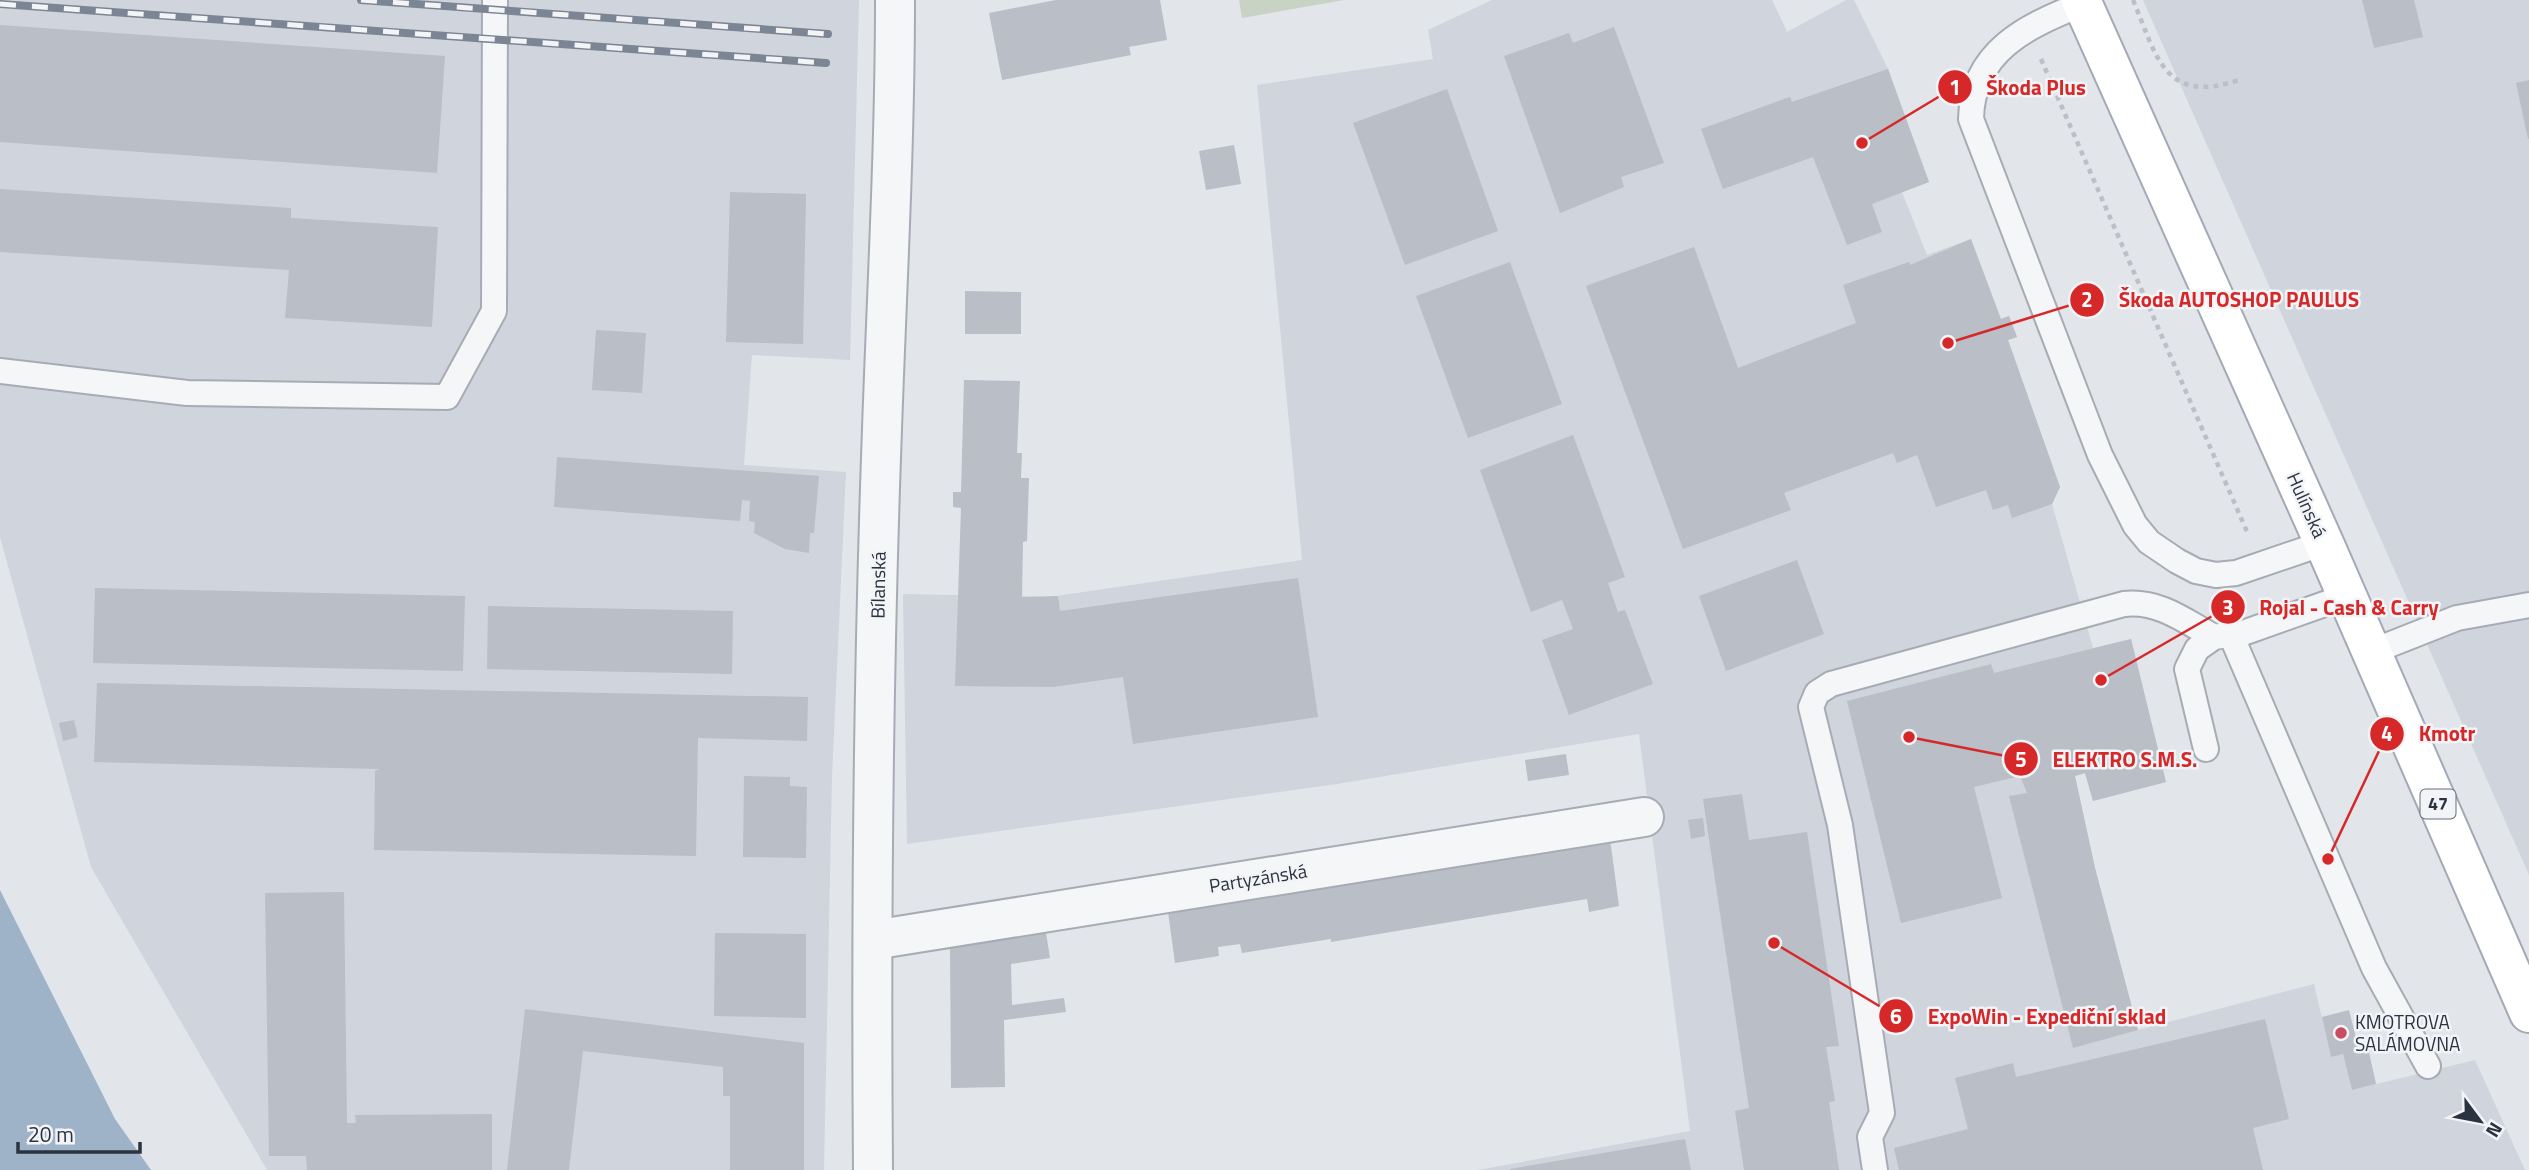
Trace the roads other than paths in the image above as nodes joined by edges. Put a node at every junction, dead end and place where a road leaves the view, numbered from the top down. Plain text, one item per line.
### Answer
1 (495, 0) edge
2 (895, 0) edge
3 (2082, 2) edge
4 (0, 371) edge
5 (2324, 543) junction
6 (2347, 596) junction
7 (2529, 605) edge
8 (2222, 636) junction
9 (2371, 652) junction
10 (2206, 749) dead end
11 (1644, 817) dead end
12 (873, 940) junction
13 (2529, 1013) edge
14 (2428, 1066) dead end
15 (873, 1170) edge
16 (1875, 1170) edge

1 - 4 lane
2 - 12 street, Bílanská
3 - 5 main road, Hulínská / 47
3 - 5 lane
5 - 6 main road, Hulínská / 47
6 - 8 lane
6 - 9 main road, Hulínská / 47
7 - 9 lane
8 - 10 lane
8 - 14 lane
8 - 16 lane
9 - 13 main road, Hulínská / 47
11 - 12 street, Partyzánská
12 - 15 street, Bílanská

